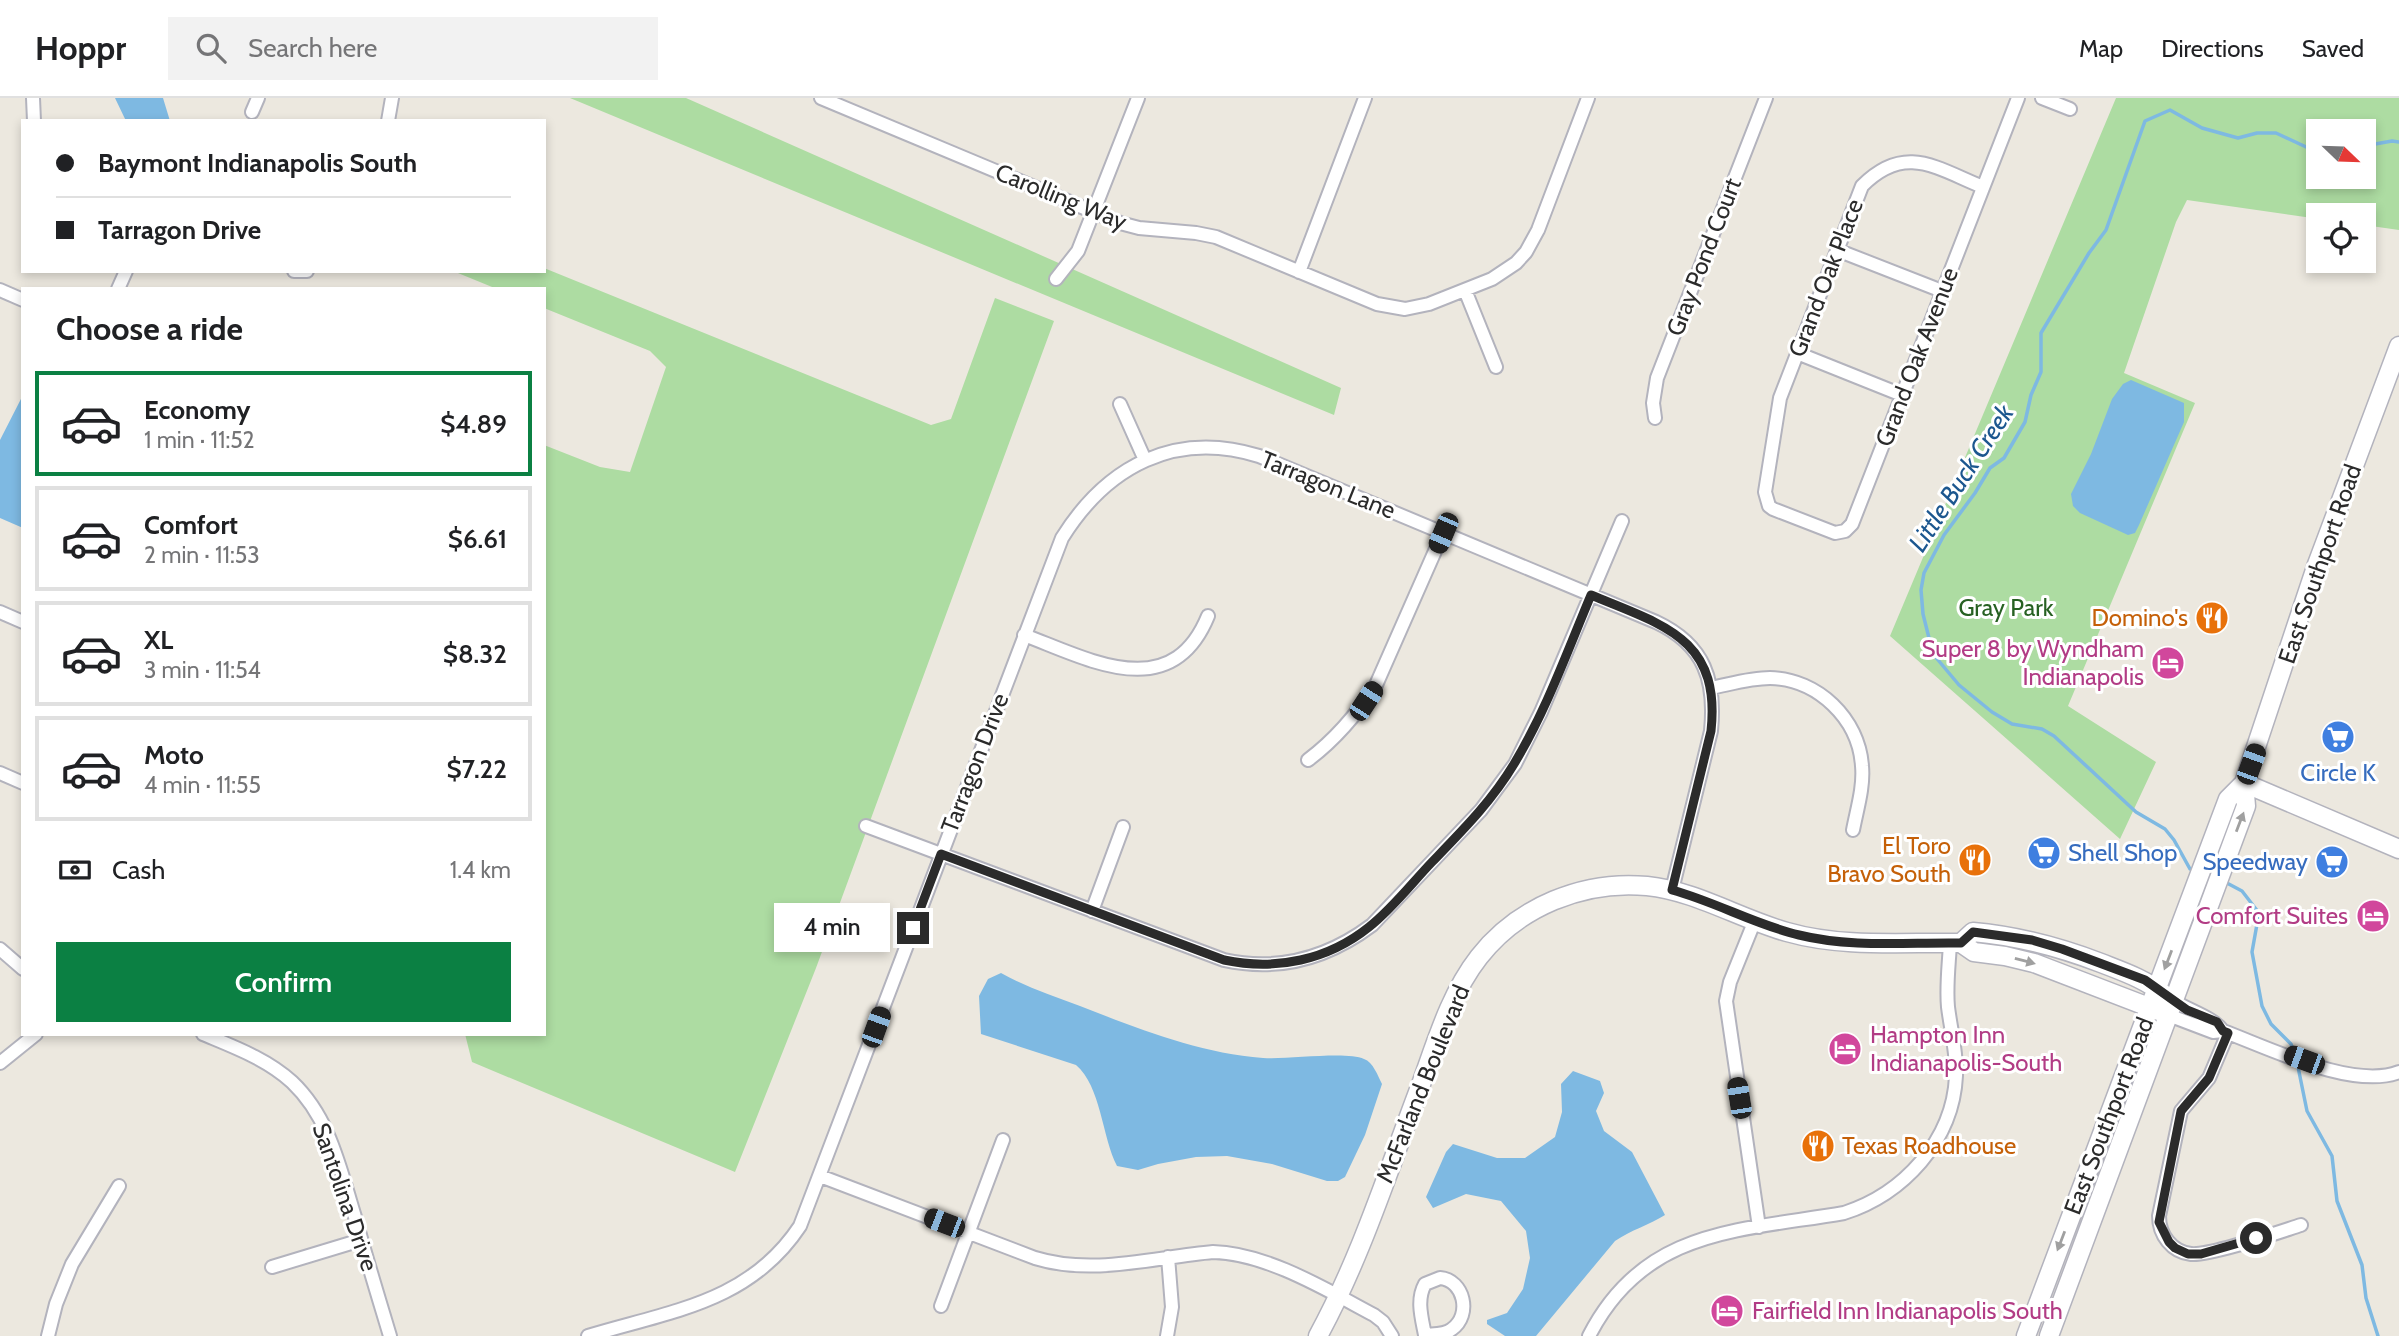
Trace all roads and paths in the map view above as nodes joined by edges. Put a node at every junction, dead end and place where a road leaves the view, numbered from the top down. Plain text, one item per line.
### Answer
1 (33, 98) edge
2 (258, 98) edge
3 (392, 98) edge
4 (821, 98) edge
5 (1138, 98) edge
6 (1365, 98) edge
7 (1588, 98) edge
8 (1766, 98) edge
9 (2018, 98) edge
10 (2042, 98) edge
11 (2070, 109) dead end
12 (252, 112) dead end
13 (34, 119) edge
14 (388, 119) edge
15 (1983, 187) junction
16 (1094, 212) junction
17 (1837, 250) junction
18 (1299, 272) junction
19 (1056, 279) dead end
20 (0, 290) edge
21 (1465, 290) junction
22 (1942, 291) junction
23 (21, 299) edge
24 (2399, 346) edge
25 (1797, 353) junction
26 (1496, 367) dead end
27 (1902, 395) junction
28 (1120, 404) dead end
29 (1655, 418) dead end
30 (1144, 460) junction
31 (1766, 499) joint
32 (1622, 521) dead end
33 (1443, 533) junction
34 (1591, 595) junction
35 (0, 612) edge
36 (1208, 616) dead end
37 (21, 621) edge
38 (1024, 635) junction
39 (1712, 688) junction
40 (1308, 760) dead end
41 (0, 773) edge
42 (21, 782) edge
43 (2244, 783) junction
44 (866, 826) dead end
45 (1123, 827) dead end
46 (1853, 830) dead end
47 (2399, 849) edge
48 (941, 854) junction
49 (1672, 890) junction
50 (1092, 911) junction
51 (1755, 920) junction
52 (1955, 943) junction
53 (0, 950) edge
54 (21, 967) edge
55 (2162, 1003) junction
56 (2226, 1032) junction
57 (34, 1036) edge
58 (210, 1036) edge
59 (0, 1063) edge
60 (2399, 1072) edge
61 (1003, 1140) dead end
62 (820, 1176) junction
63 (119, 1186) dead end
64 (2301, 1226) dead end
65 (1759, 1227) junction
66 (968, 1232) junction
67 (361, 1240) junction
68 (1168, 1257) junction
69 (272, 1267) dead end
70 (1338, 1297) junction
71 (941, 1306) dead end
72 (628, 1330) edge
73 (1425, 1335) edge
74 (48, 1336) edge
75 (390, 1336) edge
76 (588, 1336) edge
77 (1167, 1336) edge
78 (1318, 1336) edge
79 (1392, 1336) edge
80 (1419, 1336) edge
81 (1589, 1336) edge
82 (2025, 1336) edge
83 (2049, 1336) edge

1 - 13 street
2 - 12 street
3 - 14 street
4 - 16 street, Carolling Way
5 - 16 street
6 - 18 street
7 - 21 street, Carolling Way
8 - 29 street, Gray Pond Court
9 - 15 street, Grand Oak Avenue
10 - 11 street
15 - 17 street, Grand Oak Place
15 - 22 street, Grand Oak Avenue
16 - 18 street, Carolling Way
16 - 19 street
17 - 22 street
17 - 25 street, Grand Oak Place
18 - 21 street, Carolling Way
20 - 23 street
21 - 26 street
22 - 27 street, Grand Oak Avenue
24 - 43 main road, East Southport Road
25 - 27 street
25 - 31 street, Grand Oak Place
27 - 31 street, Grand Oak Avenue
28 - 30 street
30 - 33 street, Tarragon Lane
30 - 38 street, Tarragon Drive
32 - 34 street
33 - 34 street, Tarragon Lane
33 - 40 street
34 - 39 street, Tarragon Lane
34 - 50 street
35 - 37 street
36 - 38 street
38 - 48 street, Tarragon Drive
39 - 46 street
39 - 49 street
41 - 42 street
43 - 47 main road
43 -> 55 main road, East Southport Road
55 -> 43 main road, East Southport Road
44 - 48 street
45 - 50 street
48 - 50 street
48 - 62 street, Tarragon Drive
49 - 51 main road, McFarland Boulevard
49 - 70 main road, McFarland Boulevard
51 - 52 main road, McFarland Boulevard
51 - 65 street
52 - 55 main road, McFarland Boulevard
52 - 65 street
53 - 54 street
55 - 56 street
55 -> 82 main road, East Southport Road
55 - 83 main road, East Southport Road
56 - 60 street
56 - 64 street
57 - 59 street
58 - 67 street, Santolina Drive
61 - 66 street
62 - 66 street
62 - 72 street, Tarragon Drive
63 - 74 street
65 - 81 street
66 - 68 street
66 - 71 street
67 - 69 street
67 - 75 street, Santolina Drive
68 - 70 street
68 - 77 street
70 - 78 main road, McFarland Boulevard
70 - 79 street
72 - 76 street, Tarragon Drive
73 - 73 street
73 - 80 street

